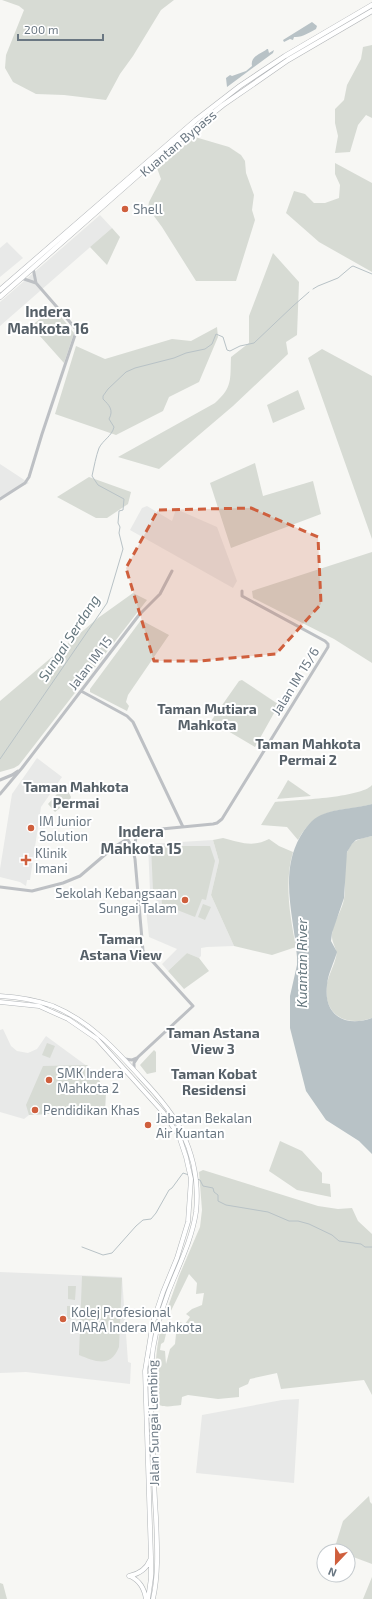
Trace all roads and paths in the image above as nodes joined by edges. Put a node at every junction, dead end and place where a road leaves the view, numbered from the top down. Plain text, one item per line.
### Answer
1 (372, 5) edge
2 (372, 11) edge
3 (33, 268) junction
4 (21, 278) junction
5 (36, 283) junction
6 (0, 290) edge
7 (0, 297) edge
8 (0, 499) edge
9 (172, 571) dead end
10 (242, 591) dead end
11 (81, 691) junction
12 (22, 768) junction
13 (0, 780) edge
14 (0, 794) edge
15 (183, 827) junction
16 (151, 830) junction
17 (127, 839) junction
18 (110, 851) junction
19 (134, 855) junction
20 (0, 885) edge
21 (0, 996) edge
22 (0, 1002) edge
23 (138, 1057) junction
24 (123, 1058) junction
25 (134, 1070) junction
26 (151, 1557) junction
27 (147, 1599) edge
28 (153, 1599) edge

1 - 6 highway, Kuantan Bypass
2 - 3 highway, Kuantan Bypass
3 - 4 highway, Kuantan Bypass
3 - 5 street
4 - 5 street
4 - 7 highway, Kuantan Bypass
5 - 8 street
9 - 11 street, Jalan IM 15
10 - 15 street, Jalan IM 15/6
11 - 12 street, Jalan IM 15
11 - 15 street
12 - 13 street, Jalan IM 15
12 - 14 street, Jalan IM 15
15 - 16 street, Jalan IM 15/6
16 - 17 street, Jalan IM 15/6
16 - 19 street
17 - 18 street, Jalan IM 15/6
17 - 19 street
18 - 19 street
18 - 20 street, Jalan IM 15/6
19 - 23 street
21 - 24 main road, Jalan Sungai Lembing
22 - 26 main road, Jalan Sungai Lembing
23 - 24 street
23 - 25 street
24 - 25 main road, Jalan Sungai Lembing
25 - 28 main road, Jalan Sungai Lembing
26 - 27 main road, Jalan Sungai Lembing
26 - 27 main road

